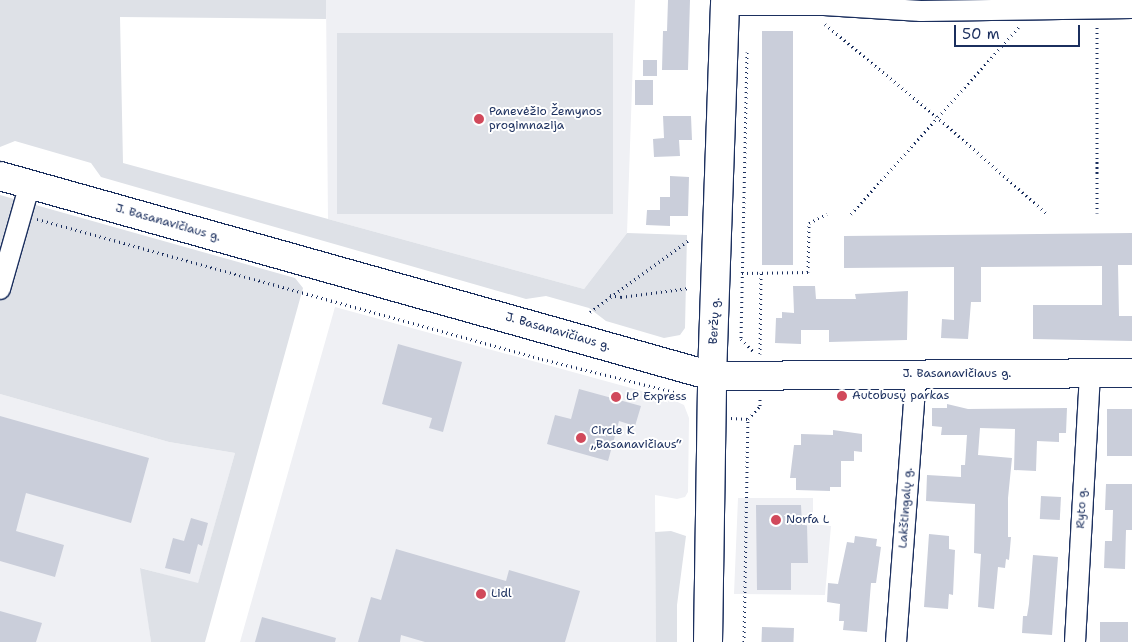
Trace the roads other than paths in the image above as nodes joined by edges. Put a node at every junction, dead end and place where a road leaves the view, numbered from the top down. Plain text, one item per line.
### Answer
1 (725, 3) edge
2 (1132, 8) edge
3 (0, 176) edge
4 (30, 184) junction
5 (0, 289) edge
6 (1090, 373) junction
7 (1132, 373) edge
8 (916, 374) junction
9 (712, 376) junction
10 (708, 642) edge
11 (896, 642) edge
12 (1075, 642) edge

1 - 2 street
1 - 9 main road, Beržų g.
3 - 4 main road, J. Basanavičiaus g.
4 - 5 street
4 - 9 main road, J. Basanavičiaus g.
6 - 7 main road, J. Basanavičiaus g.
6 - 8 main road, J. Basanavičiaus g.
6 - 12 street, Ryto g.
8 - 9 main road, J. Basanavičiaus g.
8 - 11 street, Lakštingalų g.
9 - 10 main road, Beržų g.

